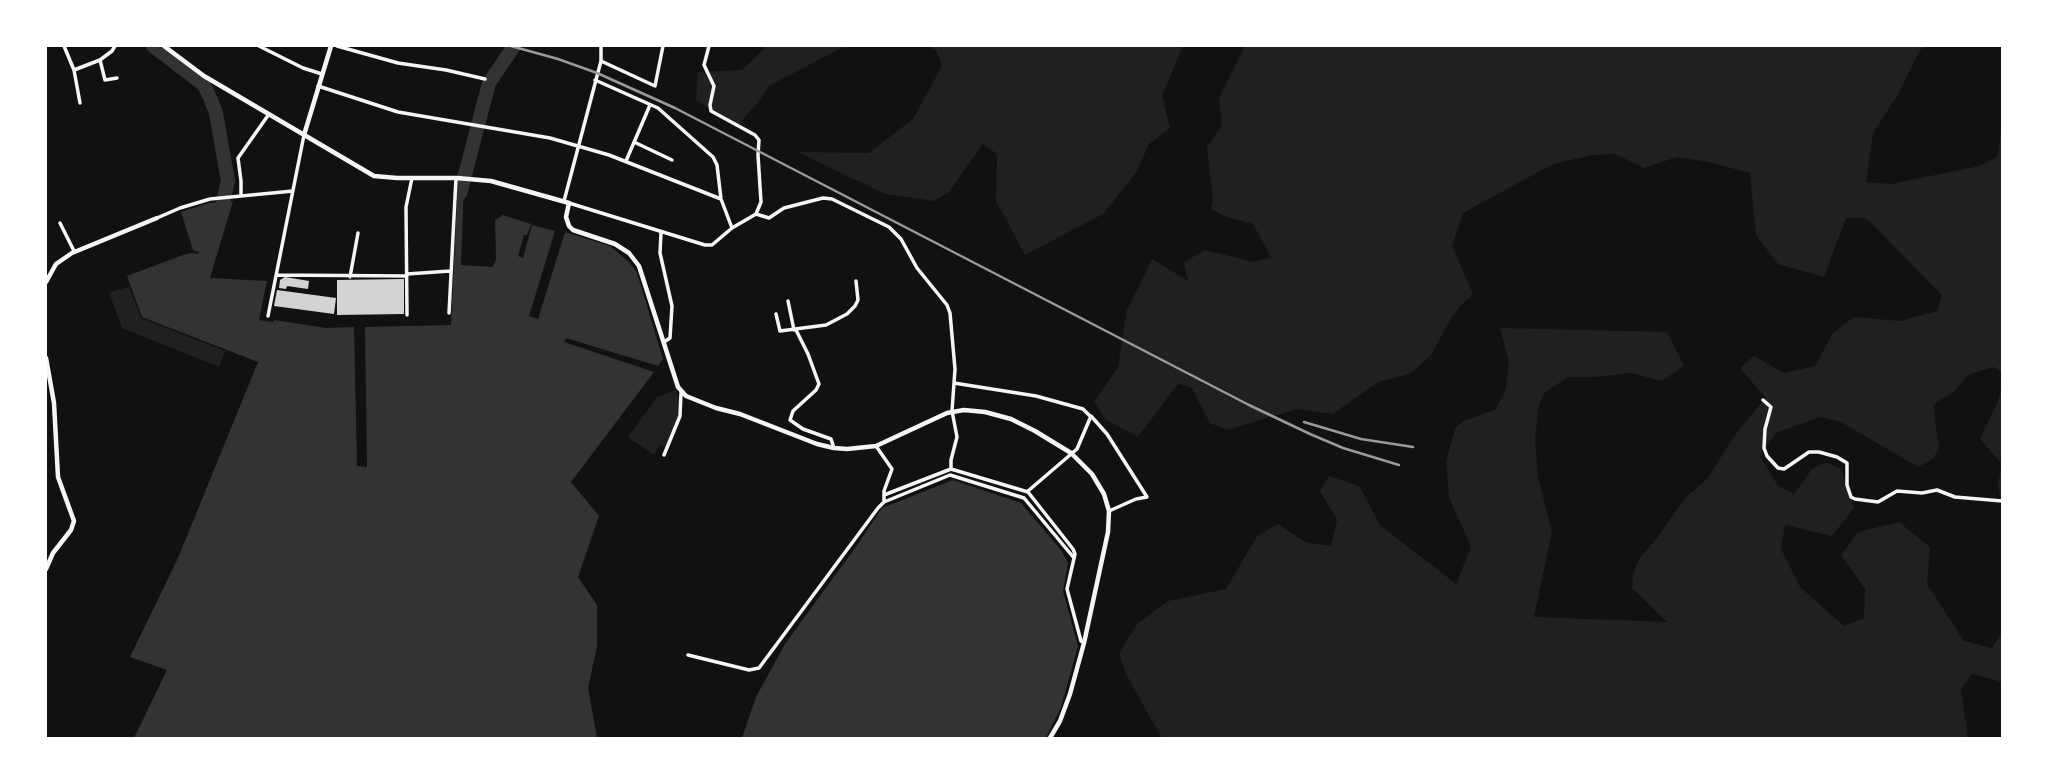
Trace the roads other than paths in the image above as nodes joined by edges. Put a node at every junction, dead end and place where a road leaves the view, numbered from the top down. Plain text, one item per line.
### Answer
1 (64, 46) edge
2 (115, 46) edge
3 (164, 46) edge
4 (260, 46) edge
5 (331, 46) edge
6 (337, 46) edge
7 (601, 46) edge
8 (663, 46) edge
9 (709, 46) edge
10 (100, 60) junction
11 (601, 61) junction
12 (74, 70) junction
13 (322, 75) junction
14 (117, 78) dead end
15 (485, 79) dead end
16 (595, 80) junction
17 (318, 86) junction
18 (80, 103) dead end
19 (651, 105) junction
20 (269, 114) junction
21 (304, 135) junction
22 (634, 142) junction
23 (578, 147) junction
24 (672, 160) dead end
25 (626, 161) junction
26 (412, 178) junction
27 (457, 178) junction
28 (293, 191) junction
29 (238, 196) junction
30 (721, 199) junction
31 (567, 202) junction
32 (756, 214) junction
33 (157, 218) joint
34 (60, 223) dead end
35 (732, 228) junction
36 (358, 233) dead end
37 (661, 233) junction
38 (74, 251) junction
39 (450, 271) junction
40 (278, 275) junction
41 (407, 275) junction
42 (350, 277) junction
43 (856, 281) dead end
44 (46, 282) edge
45 (788, 301) dead end
46 (449, 313) dead end
47 (776, 314) dead end
48 (407, 315) dead end
49 (268, 316) dead end
50 (795, 330) junction
51 (664, 342) junction
52 (46, 358) edge
53 (954, 383) junction
54 (681, 393) junction
55 (1763, 400) dead end
56 (952, 411) junction
57 (1091, 416) junction
58 (876, 446) junction
59 (834, 448) junction
60 (1071, 453) junction
61 (664, 455) dead end
62 (951, 469) junction
63 (1028, 492) junction
64 (884, 495) junction
65 (2003, 501) edge
66 (884, 502) junction
67 (1109, 511) junction
68 (1074, 558) junction
69 (46, 569) edge
70 (1084, 643) junction
71 (688, 655) dead end
72 (1050, 738) edge

1 - 12 street
2 - 10 street
3 - 20 main road
4 - 13 street
5 - 13 main road
6 - 15 street
7 - 11 street
8 - 11 street
9 - 32 street
10 - 12 street
10 - 14 street
11 - 16 street
12 - 18 street
13 - 17 main road
16 - 19 street
16 - 23 street
17 - 21 main road
17 - 23 street
19 - 22 street
19 - 30 street
20 - 21 main road
20 - 29 street
21 - 26 main road
21 - 28 street
22 - 24 street
22 - 25 street
23 - 25 street
23 - 31 street
25 - 30 street
26 - 27 main road
26 - 41 street
27 - 31 main road
27 - 39 street
28 - 29 street
28 - 40 street
29 - 33 street
30 - 35 street
31 - 37 street
31 - 51 main road
32 - 35 street
32 - 53 street
33 - 38 main road
34 - 38 street
35 - 37 street
36 - 42 street
37 - 51 street
38 - 44 main road
39 - 41 street
39 - 46 street
40 - 42 street
40 - 49 street
41 - 42 street
41 - 48 street
43 - 50 street
45 - 50 street
47 - 50 street
50 - 59 street
51 - 54 main road
52 - 69 main road
53 - 56 street
53 - 57 street
54 - 59 main road
54 - 61 street
55 - 65 street
56 - 58 main road
56 - 60 main road
56 - 62 street
57 - 60 street
57 - 67 street
58 - 59 main road
58 - 64 street
60 - 63 street
60 - 67 main road
62 - 63 street
62 - 64 street
63 - 68 street
64 - 66 street
66 - 68 street
66 - 71 street
67 - 70 main road
68 - 70 street
70 - 72 main road

